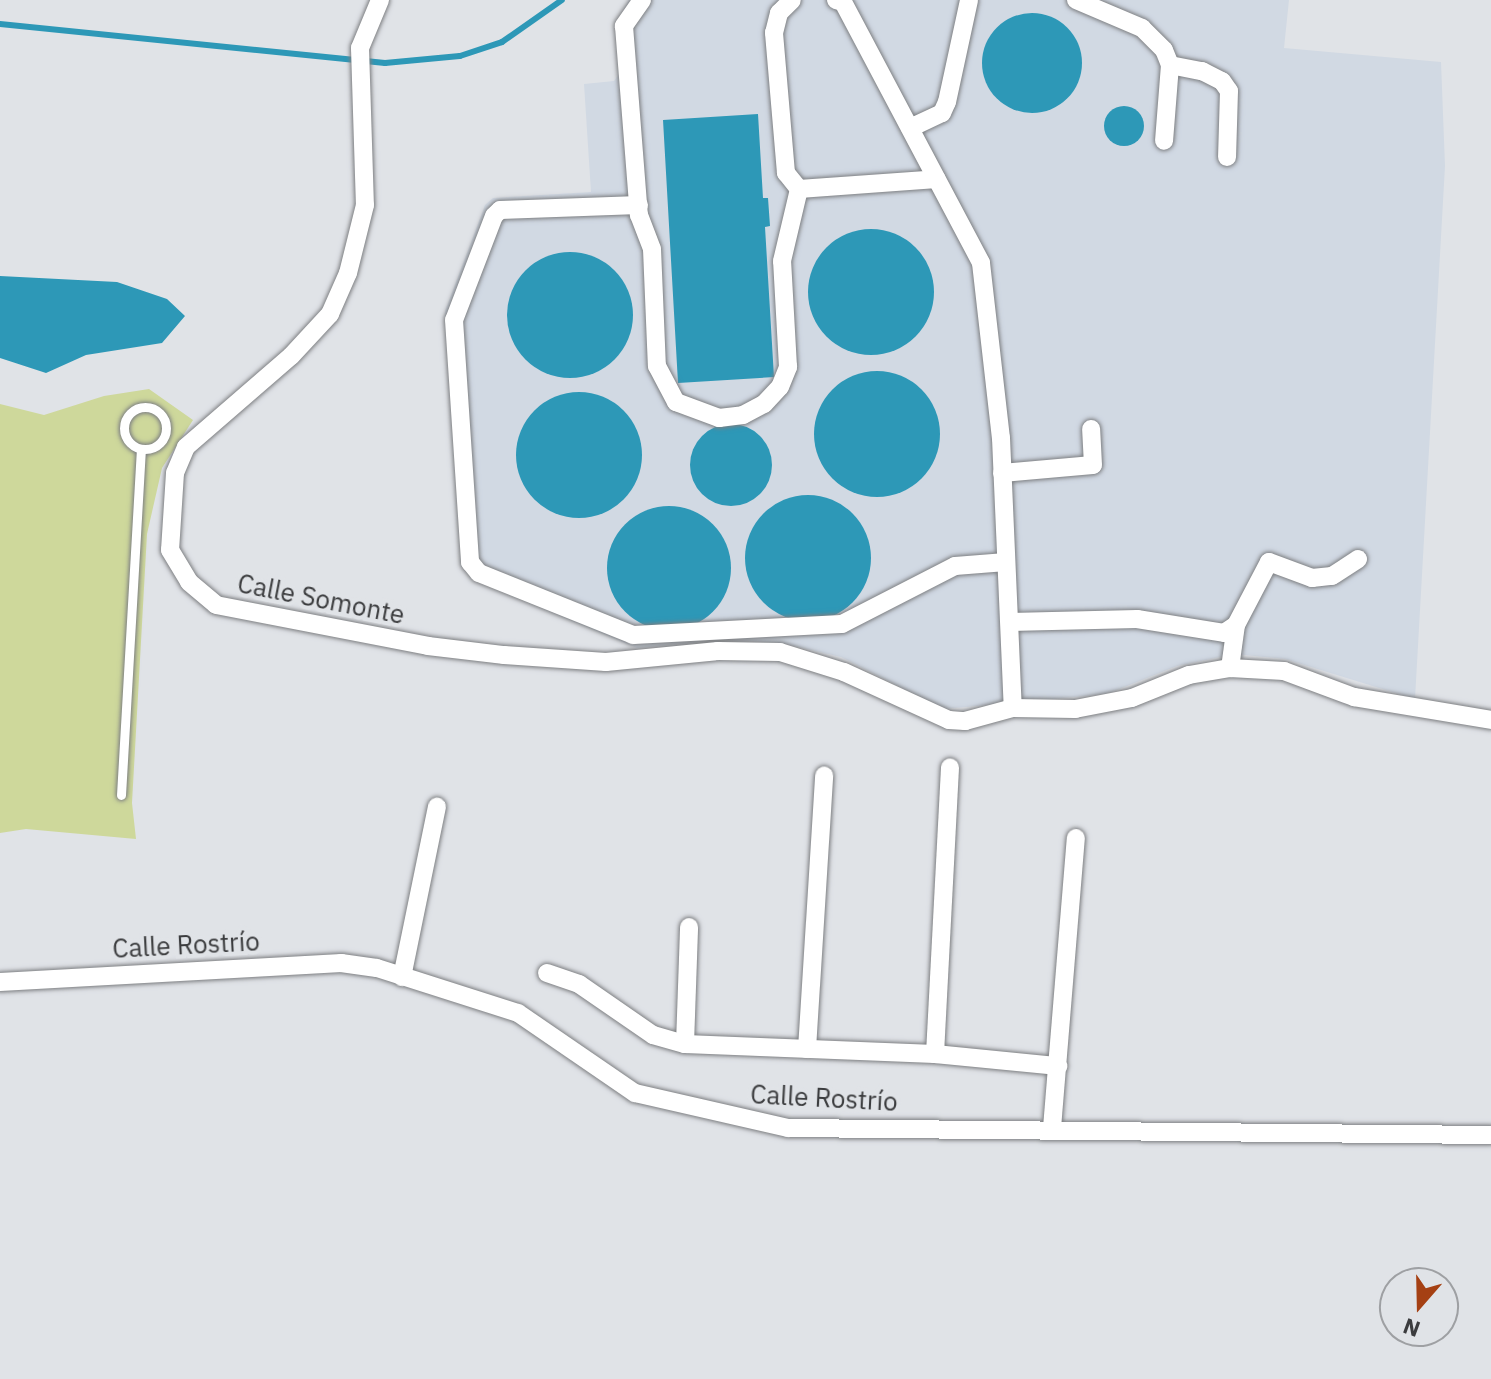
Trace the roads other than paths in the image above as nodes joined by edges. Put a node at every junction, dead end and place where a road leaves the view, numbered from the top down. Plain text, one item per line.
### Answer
1 (380, 0) edge
2 (642, 0) edge
3 (792, 0) edge
4 (969, 0) edge
5 (1076, 0) edge
6 (841, 1) edge
7 (1170, 65) junction
8 (910, 128) junction
9 (1164, 141) dead end
10 (1227, 157) dead end
11 (937, 179) junction
12 (799, 189) junction
13 (639, 205) junction
14 (1091, 429) dead end
15 (164, 437) junction
16 (186, 447) junction
17 (141, 450) junction
18 (1002, 473) junction
19 (1358, 559) dead end
20 (1006, 562) junction
21 (1010, 622) junction
22 (1236, 625) junction
23 (1230, 668) junction
24 (1013, 708) junction
25 (1491, 720) edge
26 (950, 767) dead end
27 (824, 776) dead end
28 (121, 795) dead end
29 (437, 807) dead end
30 (1076, 838) dead end
31 (689, 927) dead end
32 (547, 973) dead end
33 (402, 977) junction
34 (0, 982) edge
35 (685, 1044) junction
36 (807, 1049) junction
37 (935, 1054) junction
38 (1058, 1066) junction
39 (1052, 1128) junction
40 (1491, 1135) edge

1 - 16 street
2 - 13 street
3 - 12 street
4 - 8 street
5 - 7 street
6 - 8 street
7 - 9 street
7 - 10 street
8 - 11 street
11 - 12 street
11 - 18 street
12 - 13 street
13 - 20 street
14 - 18 street
15 - 16 lane
15 - 17 lane
15 - 17 lane
16 - 24 street, Calle Somonte
17 - 28 lane
18 - 20 street
19 - 22 street
20 - 21 street
21 - 22 street
21 - 24 street
22 - 23 street
23 - 24 street, Calle Somonte
23 - 25 street, Calle Somonte
26 - 37 street
27 - 36 street
29 - 33 street
30 - 38 street
31 - 35 street
32 - 35 street
33 - 34 street, Calle Rostrío
33 - 39 street, Calle Rostrío
35 - 36 street
36 - 37 street
37 - 38 street
38 - 39 street
39 - 40 street, Calle Rostrío

